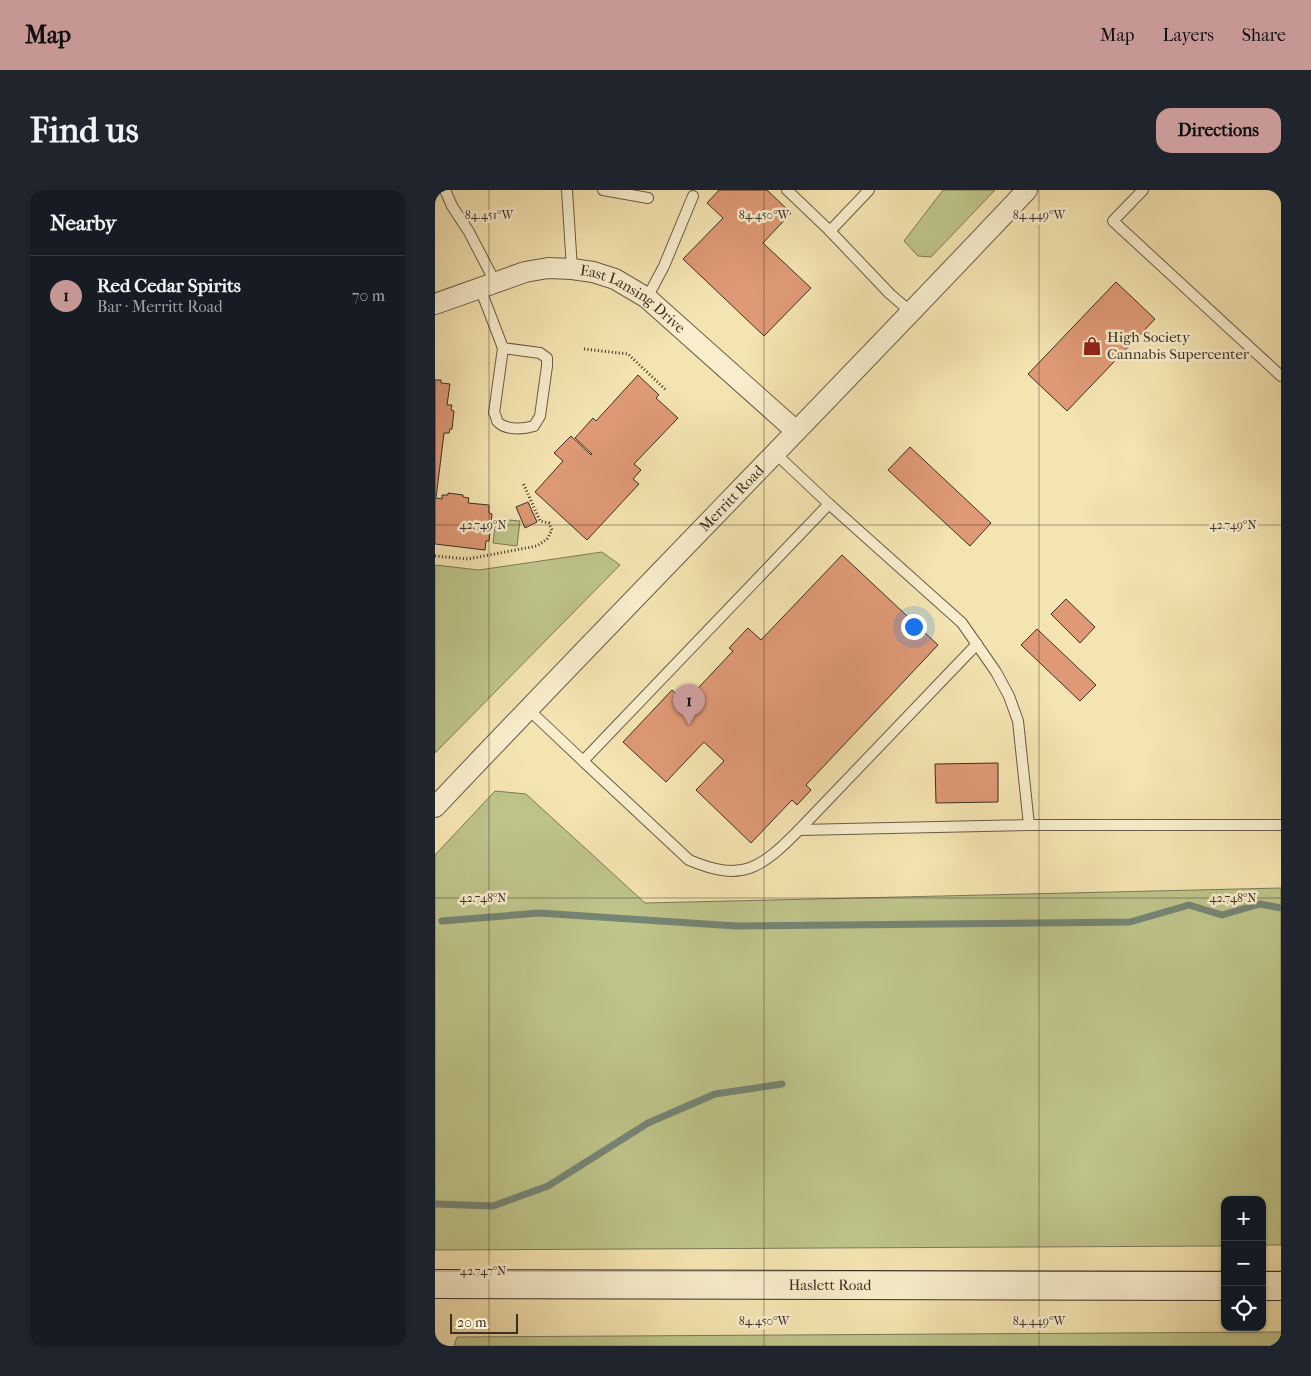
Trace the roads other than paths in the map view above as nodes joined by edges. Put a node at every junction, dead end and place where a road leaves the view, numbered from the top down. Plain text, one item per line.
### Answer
1 (445, 190) edge
2 (567, 190) edge
3 (603, 190) edge
4 (787, 190) edge
5 (869, 190) edge
6 (1027, 190) edge
7 (1143, 190) edge
8 (693, 196) dead end
9 (648, 198) dead end
10 (830, 231) junction
11 (572, 269) junction
12 (488, 285) junction
13 (647, 298) junction
14 (435, 304) edge
15 (911, 312) junction
16 (503, 348) junction
17 (1281, 376) edge
18 (796, 431) junction
19 (777, 454) junction
20 (829, 504) junction
21 (977, 644) junction
22 (528, 709) junction
23 (583, 761) junction
24 (435, 807) edge
25 (1029, 825) junction
26 (1281, 825) edge
27 (799, 830) junction
28 (435, 1284) edge
29 (1221, 1286) edge
30 (1266, 1286) edge
31 (1281, 1286) edge

1 - 12 lane
2 - 11 lane
3 - 9 lane
4 - 10 lane
5 - 10 lane
6 - 15 street, Merritt Road
7 - 17 lane
8 - 13 lane
10 - 15 lane
11 - 12 street, East Lansing Drive
11 - 13 street, East Lansing Drive
12 - 14 street, East Lansing Drive
12 - 16 lane
13 - 18 street, East Lansing Drive
15 - 18 street, Merritt Road
16 - 16 lane
18 - 19 street, Merritt Road
19 - 20 lane
19 - 22 street, Merritt Road
20 - 21 lane
20 - 23 lane
21 - 25 lane
21 - 27 lane
22 - 23 lane
22 - 24 street, Merritt Road
23 - 27 lane
25 - 26 lane
25 - 27 lane
28 - 29 main road, Haslett Road
30 - 31 main road

